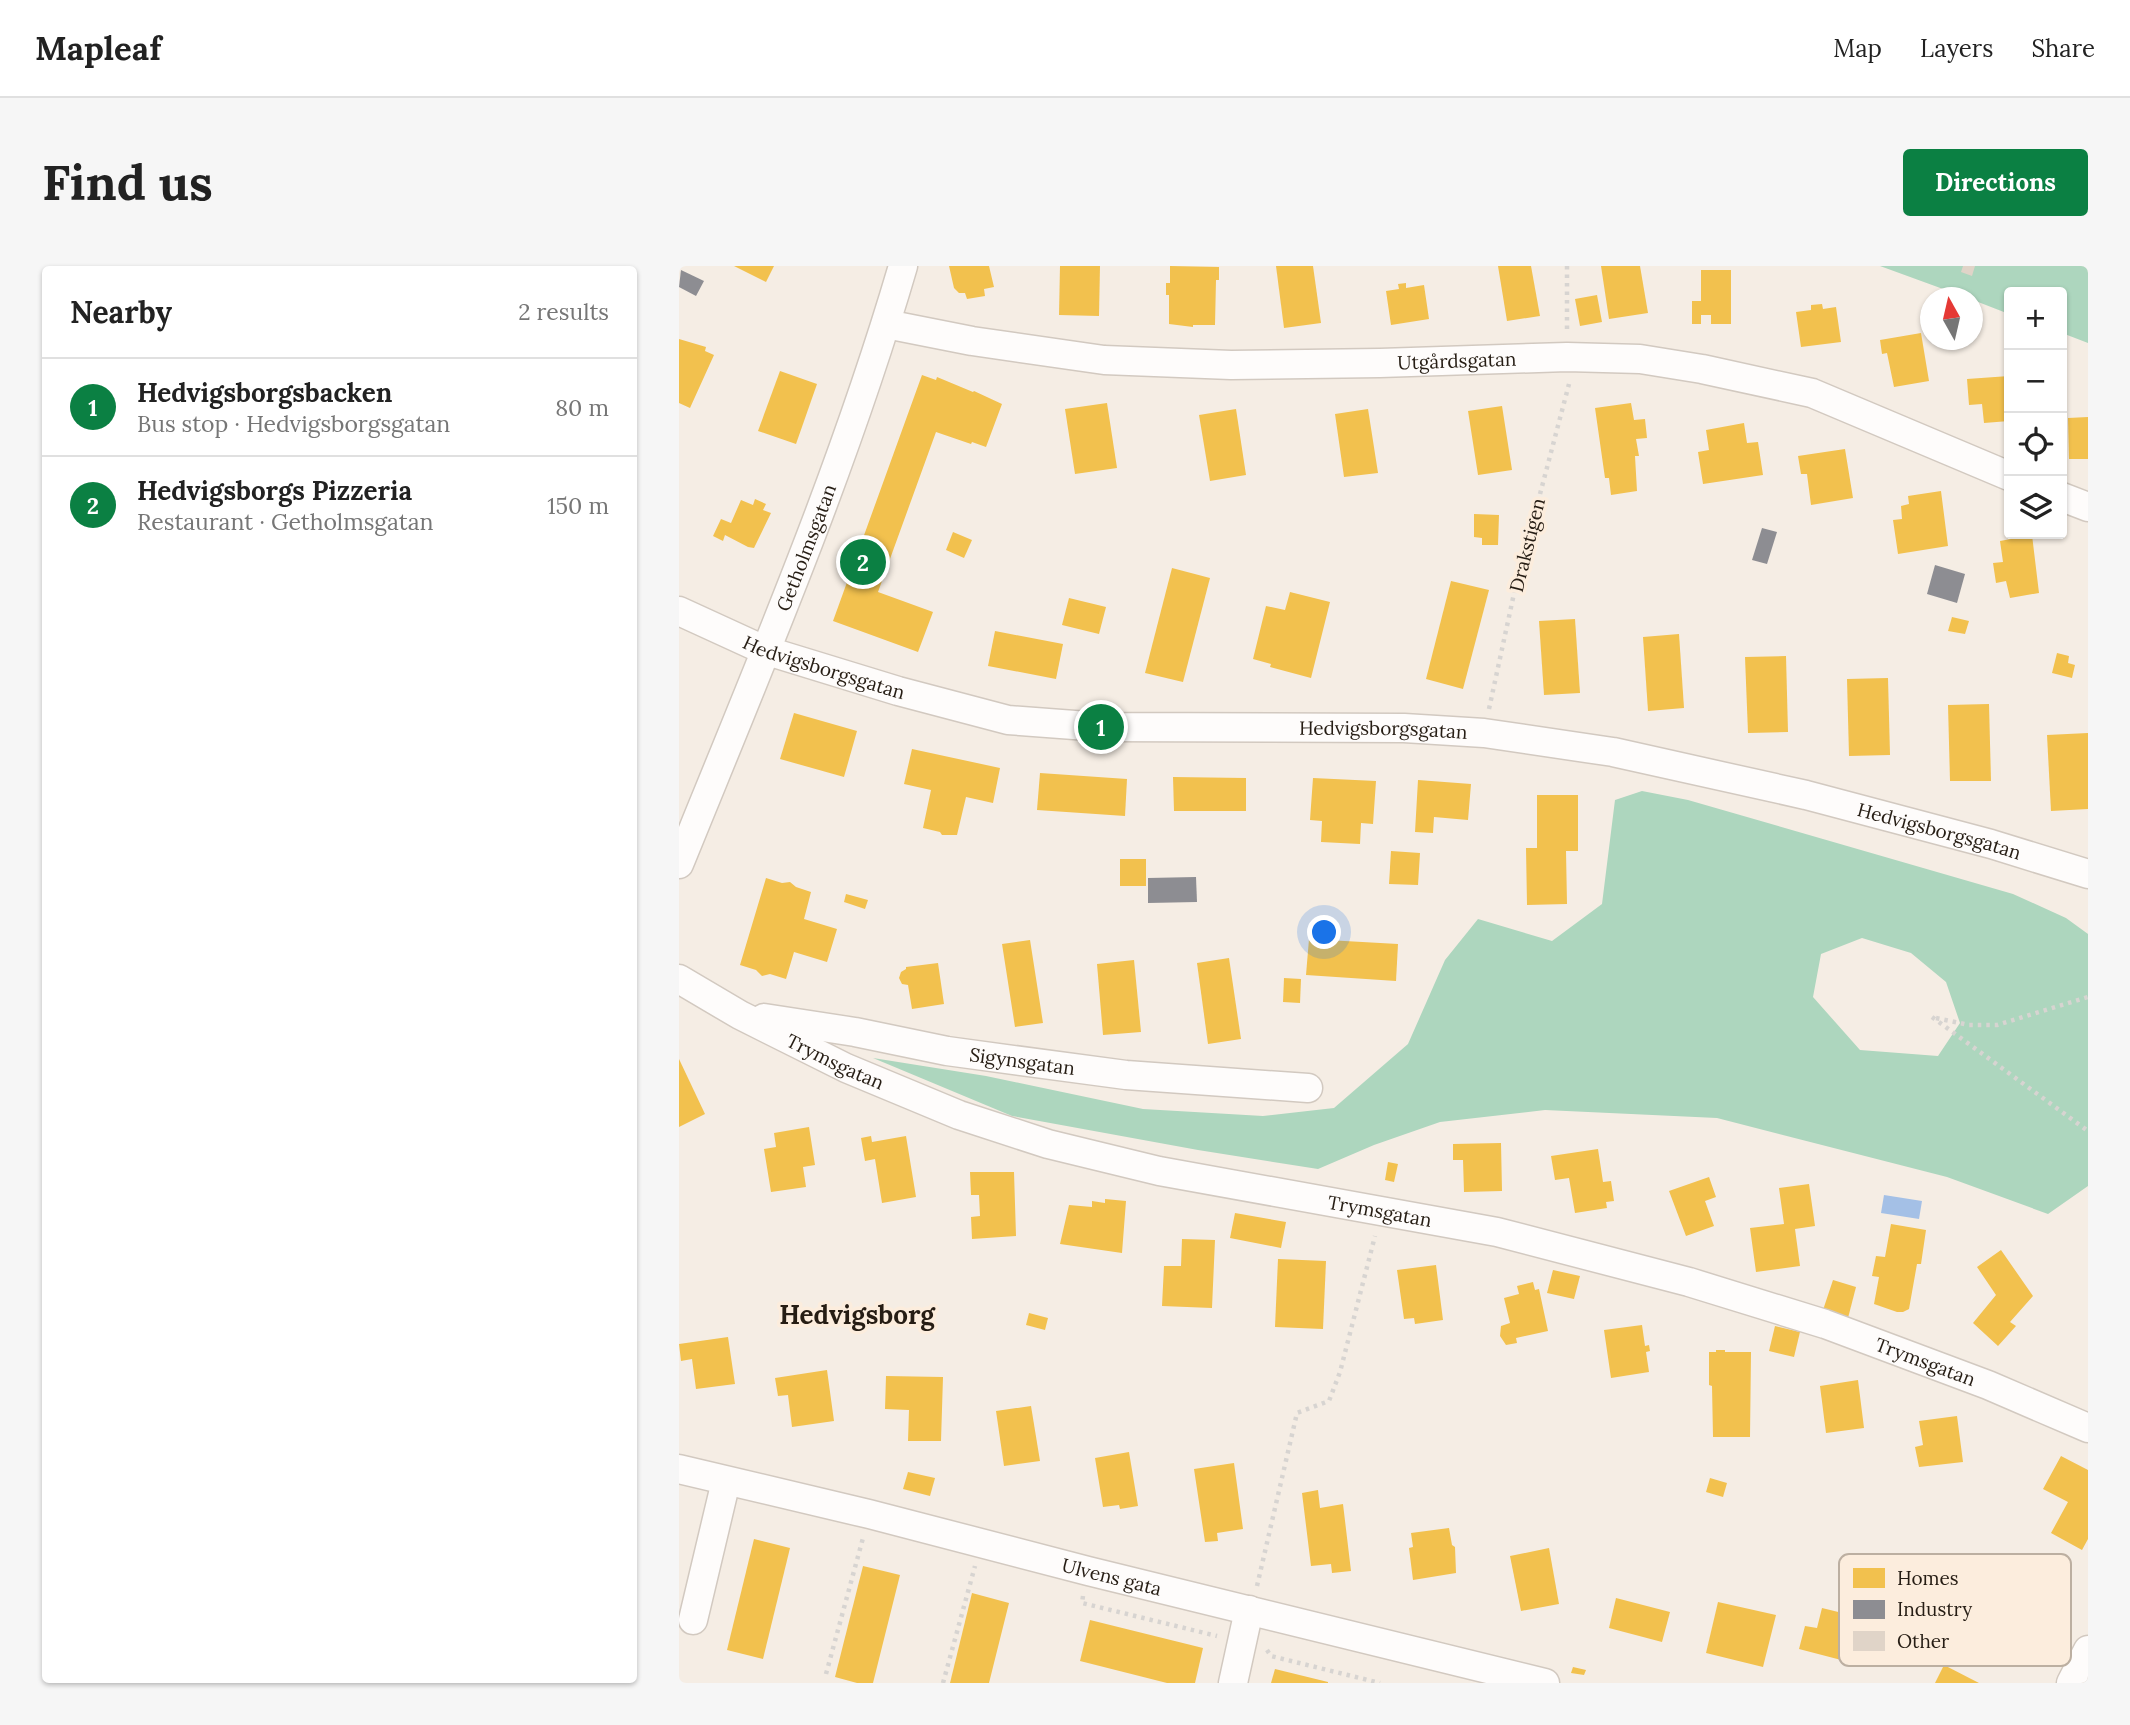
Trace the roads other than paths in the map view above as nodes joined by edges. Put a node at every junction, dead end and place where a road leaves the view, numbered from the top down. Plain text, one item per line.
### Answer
1 (903, 266) edge
2 (886, 324) junction
3 (2007, 476) edge
4 (2067, 499) edge
5 (2088, 508) edge
6 (679, 611) edge
7 (764, 650) junction
8 (679, 864) edge
9 (2088, 874) edge
10 (679, 979) edge
11 (740, 1015) junction
12 (1308, 1088) dead end
13 (2088, 1428) edge
14 (679, 1469) edge
15 (726, 1481) junction
16 (1249, 1610) junction
17 (693, 1620) dead end
18 (2088, 1650) edge
19 (1233, 1683) edge
20 (1545, 1683) edge
21 (2071, 1683) edge

1 - 2 street, Getholmsgatan
2 - 3 street, Utgårdsgatan
2 - 7 street, Getholmsgatan
4 - 5 street
6 - 7 street, Hedvigsborgsgatan
7 - 8 street, Getholmsgatan
7 - 9 street, Hedvigsborgsgatan
10 - 11 street, Trymsgatan
11 - 12 street, Sigynsgatan
11 - 13 street, Trymsgatan
14 - 15 street, Ulvens gata
15 - 16 street, Ulvens gata
15 - 17 street
16 - 19 street
16 - 20 street, Ulvens gata
18 - 21 street

